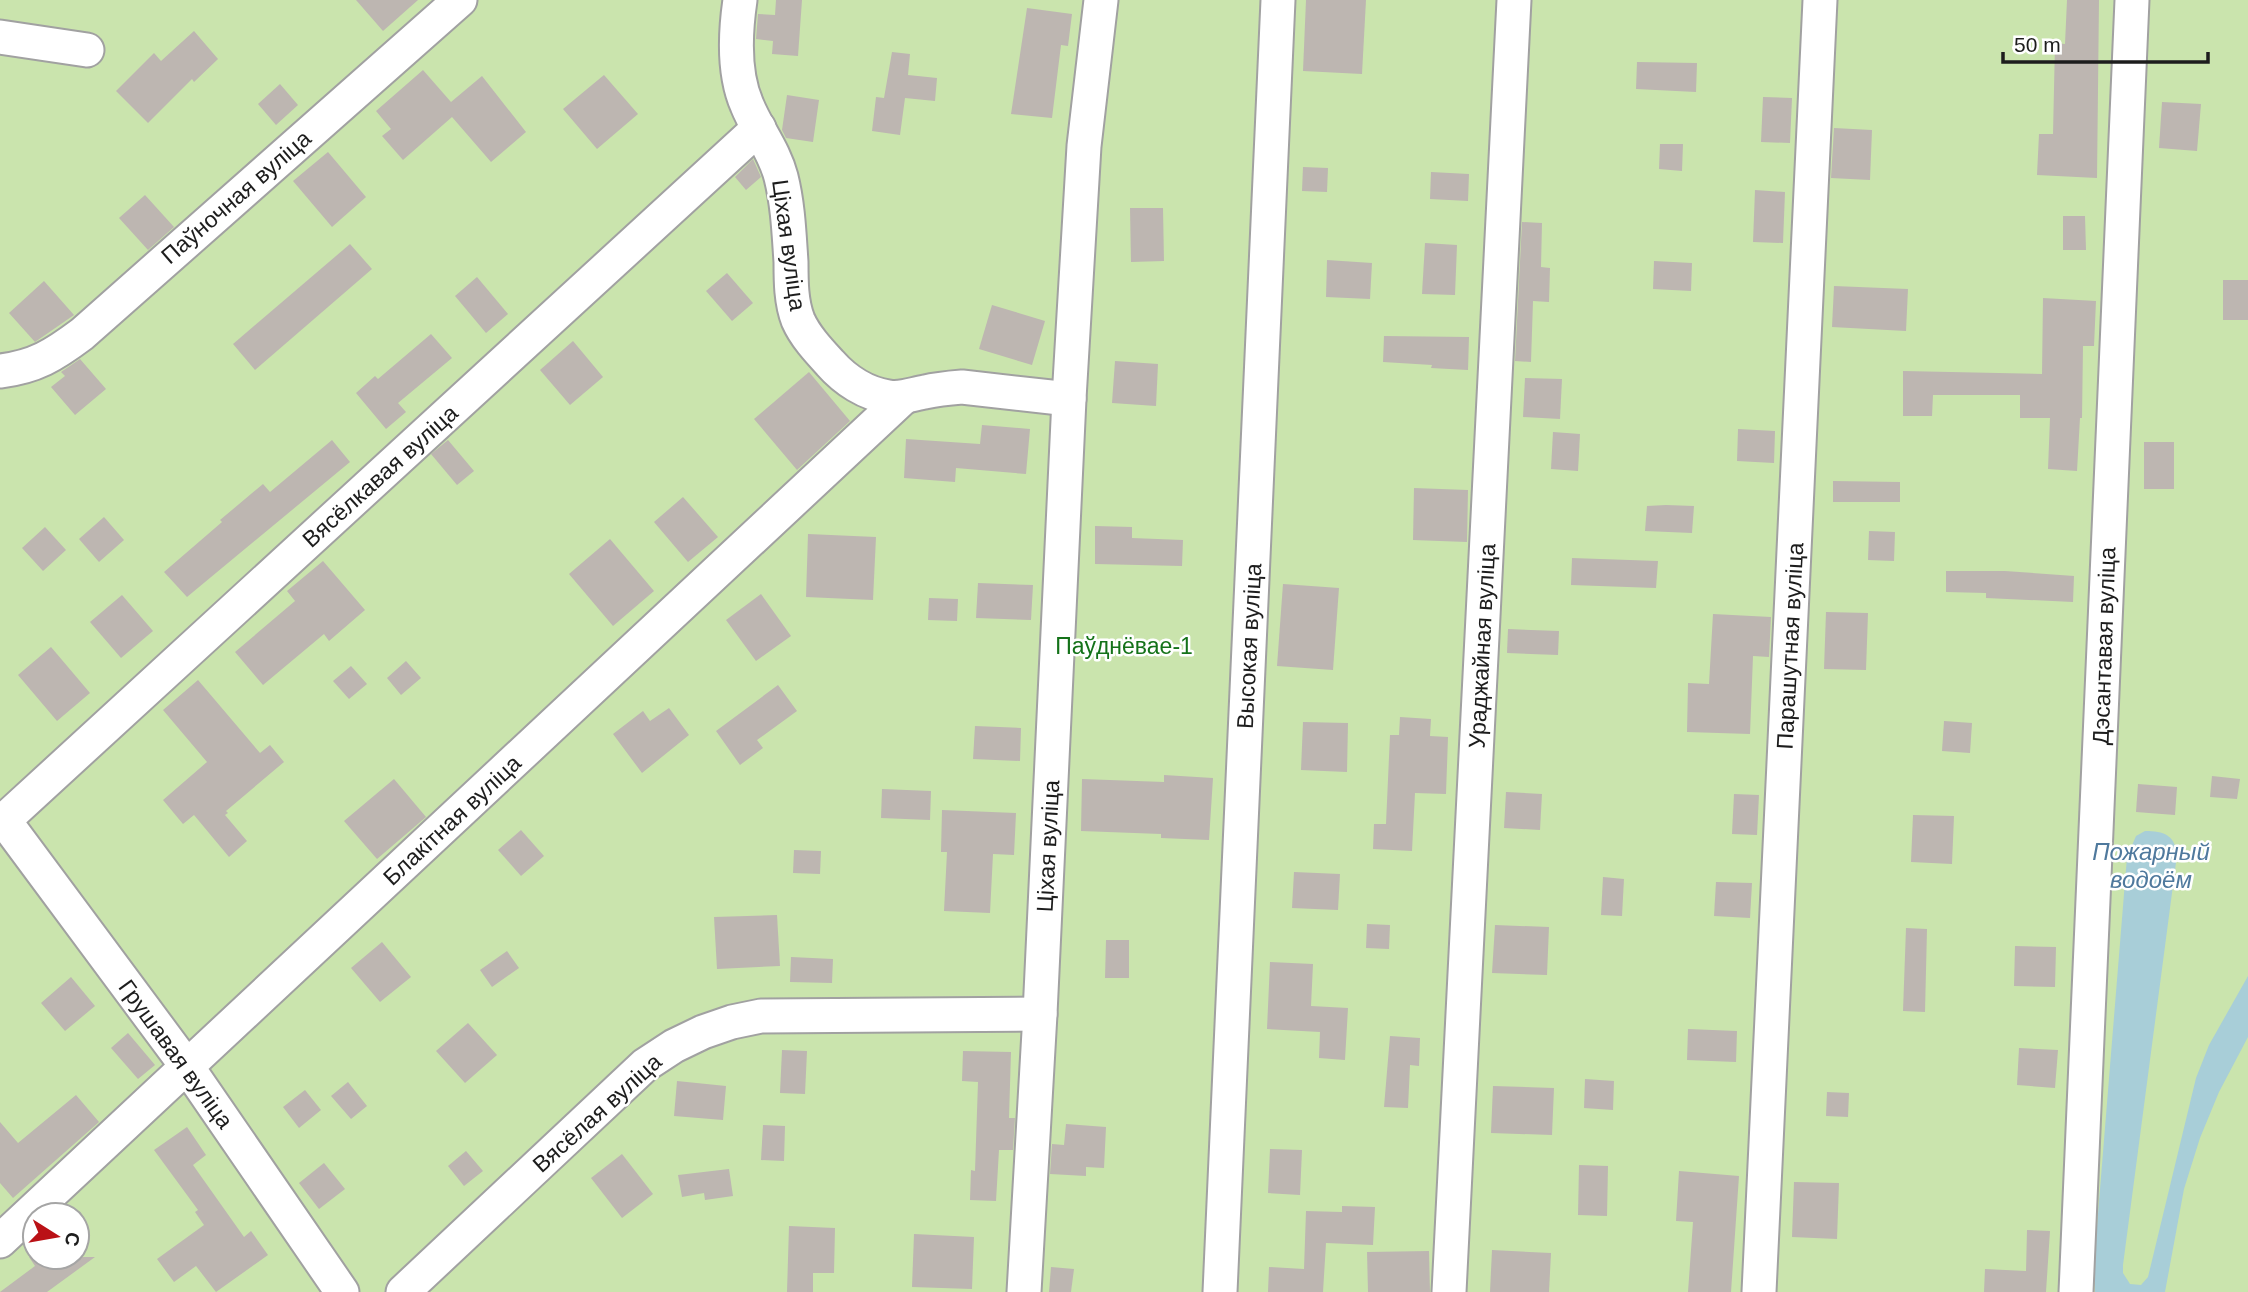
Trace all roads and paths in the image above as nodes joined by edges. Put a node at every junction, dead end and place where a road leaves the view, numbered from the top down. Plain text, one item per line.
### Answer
1 (460, 0) edge
2 (740, 0) edge
3 (1101, 0) edge
4 (1279, 0) edge
5 (1514, 0) edge
6 (1821, 0) edge
7 (2132, 0) edge
8 (0, 37) edge
9 (87, 50) dead end
10 (759, 128) junction
11 (0, 371) edge
12 (903, 398) junction
13 (1069, 399) junction
14 (2, 822) edge
15 (1040, 1014) junction
16 (188, 1068) junction
17 (0, 1241) edge
18 (342, 1292) edge
19 (403, 1292) edge
20 (1024, 1292) edge
21 (1220, 1292) edge
22 (1449, 1292) edge
23 (1759, 1292) edge
24 (2076, 1292) edge

1 - 11 lane, Паўночная вуліца
2 - 10 lane, Ціхая вуліца
3 - 13 lane, Ціхая вуліца
4 - 21 lane, Высокая вуліца
5 - 22 lane, Ураджайная вуліца
6 - 23 lane, Парашутная вуліца
7 - 24 lane, Дэсантавая вуліца
8 - 9 lane
10 - 12 lane, Ціхая вуліца
10 - 14 lane, Вясёлкавая вуліца
12 - 13 lane, Ціхая вуліца
12 - 16 lane, Блакітная вуліца
13 - 15 lane, Ціхая вуліца
14 - 16 lane, Грушавая вуліца
15 - 19 lane, Вясёлая вуліца
15 - 20 lane, Ціхая вуліца
16 - 17 lane, Блакітная вуліца
16 - 18 lane, Грушавая вуліца

